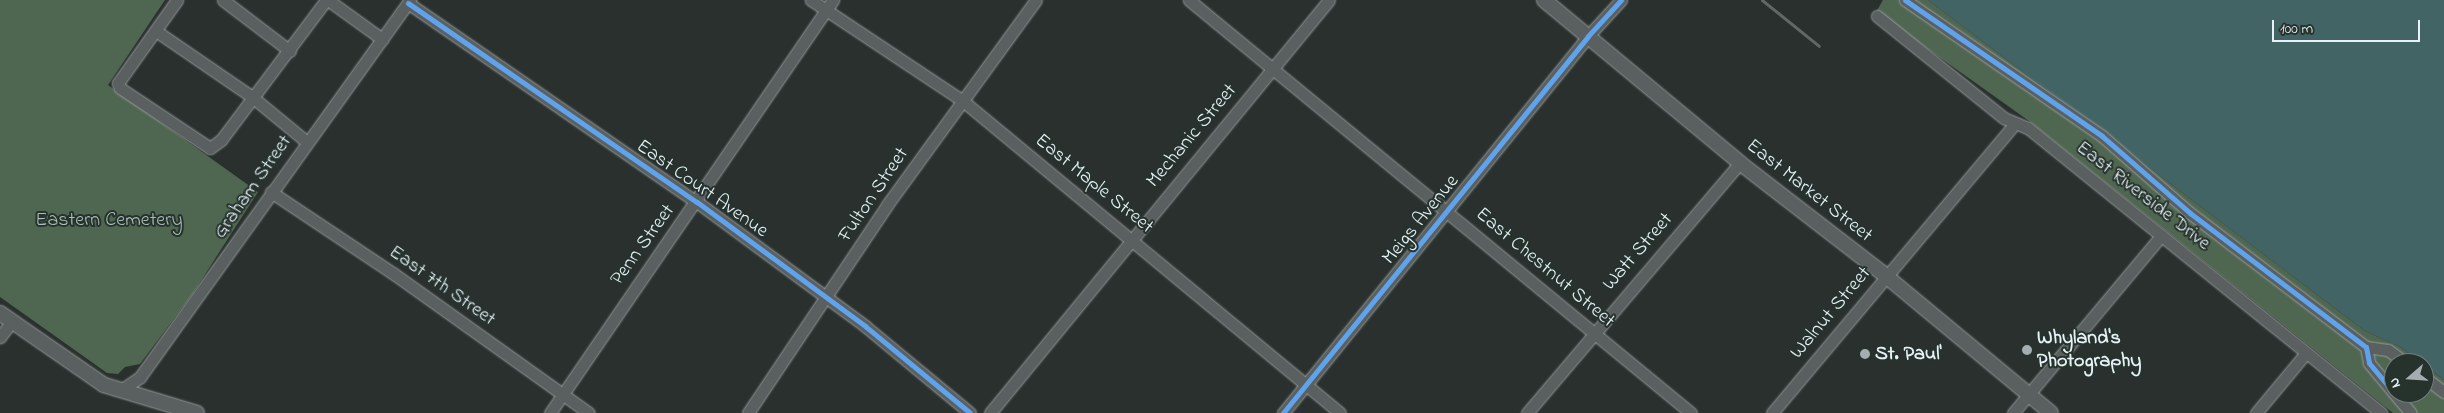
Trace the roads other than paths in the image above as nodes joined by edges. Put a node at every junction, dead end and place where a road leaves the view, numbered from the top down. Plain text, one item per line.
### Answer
1 (177, 0) edge
2 (223, 0) edge
3 (327, 0) edge
4 (811, 0) edge
5 (833, 0) edge
6 (1036, 0) edge
7 (1189, 0) edge
8 (1329, 0) edge
9 (1544, 0) edge
10 (1620, 0) edge
11 (1905, 0) edge
12 (409, 2) edge
13 (826, 10) junction
14 (1877, 16) dead end
15 (156, 31) junction
16 (1588, 36) junction
17 (382, 39) junction
18 (290, 51) junction
19 (1273, 68) junction
20 (251, 96) junction
21 (963, 102) junction
22 (2015, 123) junction
23 (307, 142) junction
24 (1740, 163) junction
25 (270, 192) junction
26 (697, 202) junction
27 (1447, 212) junction
28 (2161, 236) junction
29 (1132, 239) junction
30 (1886, 276) junction
31 (828, 298) junction
32 (0, 313) edge
33 (12, 321) junction
34 (1593, 332) junction
35 (0, 337) edge
36 (2366, 348) junction
37 (2306, 353) junction
38 (2392, 353) edge
39 (2384, 381) edge
40 (1306, 384) junction
41 (120, 390) junction
42 (2028, 394) junction
43 (563, 395) junction
44 (2402, 403) edge
45 (177, 410) edge
46 (197, 413) edge
47 (550, 413) edge
48 (589, 413) edge
49 (748, 413) edge
50 (970, 413) edge
51 (990, 413) edge
52 (1283, 413) edge
53 (1340, 413) edge
54 (1527, 413) edge
55 (1691, 413) edge
56 (1772, 413) edge
57 (2013, 413) edge
58 (2051, 413) edge
59 (2256, 413) edge
60 (2381, 413) edge
61 (2410, 413) edge

1 - 15 street
2 - 18 street
3 - 17 street
3 - 18 street
4 - 13 street, East Maple Street
5 - 13 street, Penn Street
6 - 21 street, Fulton Street
7 - 19 street, East Chestnut Street
8 - 19 street, Mechanic Street
9 - 16 main road, East Market Street
10 - 16 street, Meigs Avenue
11 - 36 street
12 - 17 street, Graham Street
12 - 26 street, East Court Avenue
13 - 21 street, East Maple Street
13 - 26 street, Penn Street
14 - 22 street, East Riverside Drive
15 - 20 street
15 - 20 street
16 - 24 main road, East Market Street
16 - 27 street, Meigs Avenue
17 - 23 street, Graham Street
18 - 20 street
19 - 27 street, East Chestnut Street
19 - 29 street, Mechanic Street
20 - 23 street
21 - 29 street, East Maple Street
21 - 31 street, Fulton Street
22 - 28 street, East Riverside Drive
22 - 30 street, Walnut Street
23 - 25 street, Graham Street
24 - 30 main road, East Market Street
24 - 34 street, Watt Street
25 - 41 street, Graham Street
25 - 43 street, East 7th Street
26 - 31 street, East Court Avenue
26 - 43 street, Penn Street
27 - 34 street, East Chestnut Street
27 - 40 street, Meigs Avenue
28 - 37 street, East Riverside Drive
28 - 42 street
29 - 40 street, East Maple Street
29 - 51 street, Mechanic Street
30 - 42 main road, East Market Street
30 - 56 street, Walnut Street
31 - 49 street, Fulton Street
31 - 50 street, East Court Avenue
32 - 33 main road
33 - 35 street
33 - 41 main road
34 - 54 street, Watt Street
34 - 55 street, East Chestnut Street
36 - 38 street
36 - 39 street
37 - 59 street
37 - 60 street, East Riverside Drive
40 - 52 street, Meigs Avenue
40 - 53 street, East Maple Street
41 - 45 main road
42 - 57 street
42 - 58 main road, East Market Street
43 - 47 street, Penn Street
43 - 48 street, East 7th Street
44 - 61 street
45 - 46 main road

